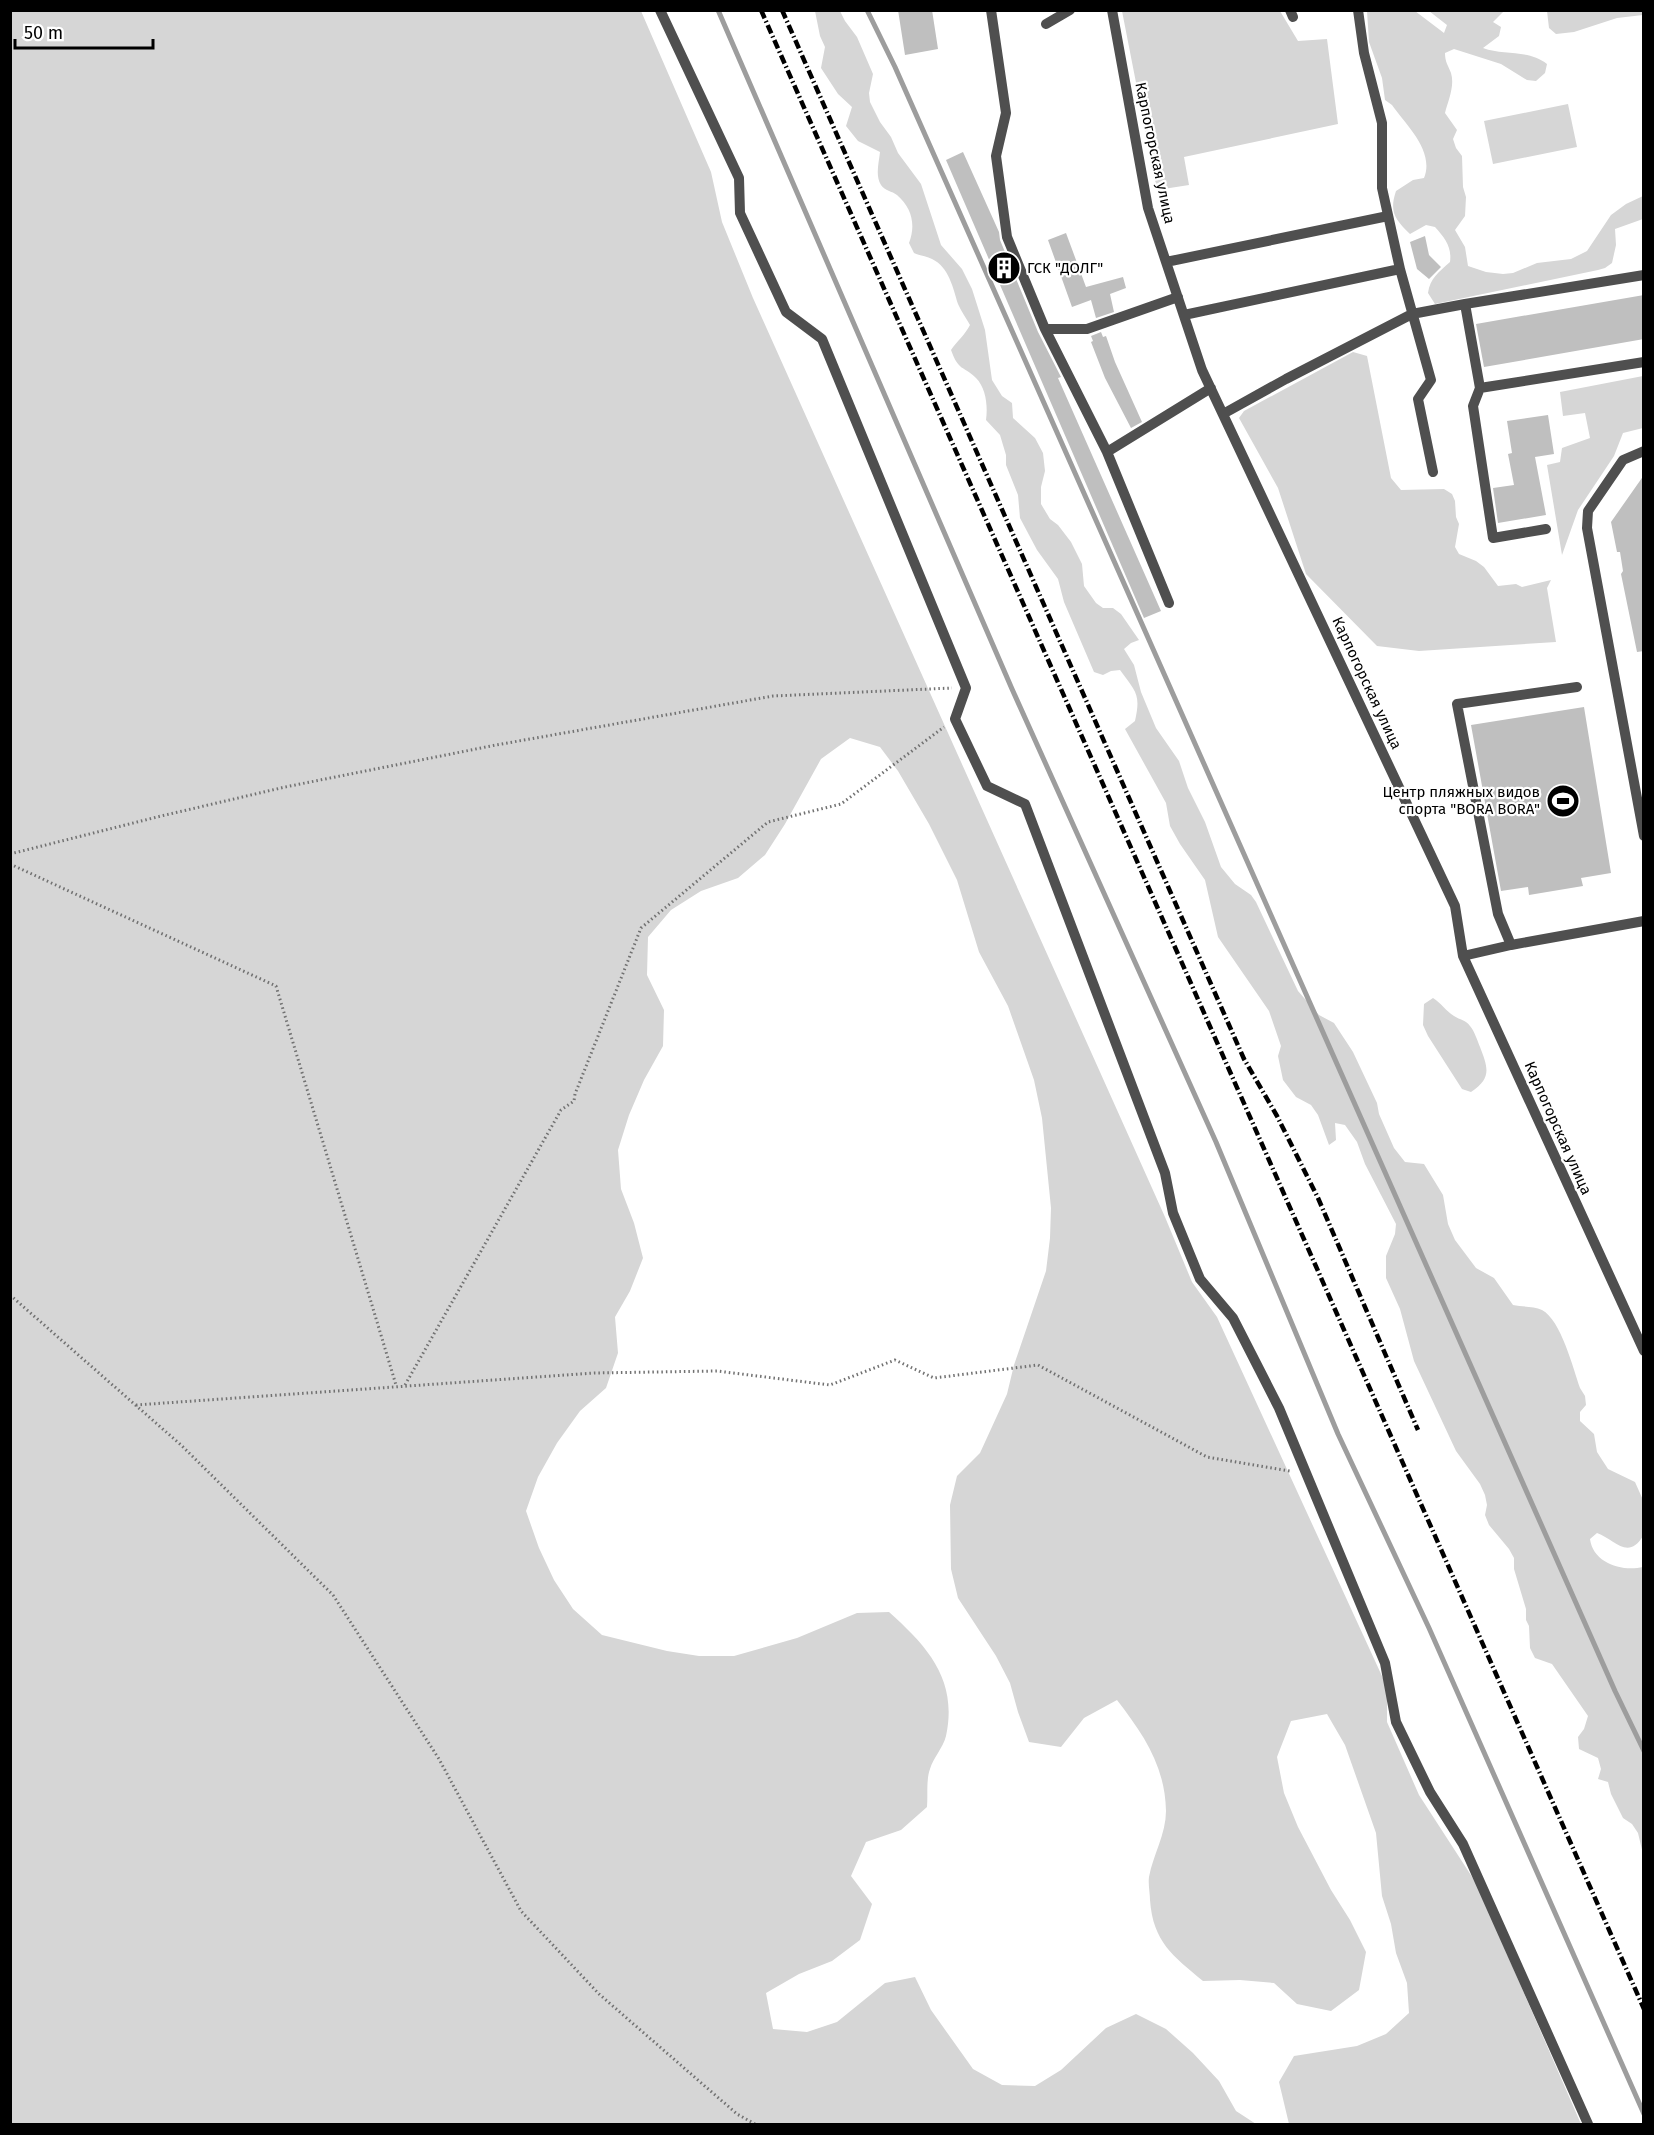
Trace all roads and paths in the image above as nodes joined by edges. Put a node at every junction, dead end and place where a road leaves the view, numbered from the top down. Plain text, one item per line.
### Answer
1 (660, 10) edge
2 (991, 10) edge
3 (1070, 10) edge
4 (1112, 10) edge
5 (1358, 10) edge
6 (1046, 24) dead end
7 (1388, 216) junction
8 (1166, 262) junction
9 (1400, 269) junction
10 (1644, 275) edge
11 (1178, 297) junction
12 (1465, 304) junction
13 (1412, 314) junction
14 (1184, 315) junction
15 (1045, 328) junction
16 (1644, 362) edge
17 (1211, 388) junction
18 (1480, 388) junction
19 (1223, 414) junction
20 (1107, 452) junction
21 (1644, 452) edge
22 (1432, 472) dead end
23 (1546, 529) dead end
24 (1169, 603) dead end
25 (1576, 687) dead end
26 (966, 688) junction
27 (956, 718) junction
28 (1644, 836) edge
29 (10, 854) edge
30 (10, 864) edge
31 (1644, 921) edge
32 (1511, 945) junction
33 (1463, 956) junction
34 (10, 1295) edge
35 (1644, 1351) edge
36 (396, 1386) junction
37 (405, 1386) junction
38 (136, 1405) junction
39 (1306, 1474) junction
40 (755, 2124) edge
41 (1588, 2124) edge

1 - 26 lane
2 - 15 lane
3 - 6 lane
4 - 8 lane, Карпогорская улица
5 - 7 lane
7 - 8 lane
7 - 9 lane
8 - 11 lane, Карпогорская улица
9 - 13 lane
9 - 14 lane
10 - 12 lane
11 - 14 lane, Карпогорская улица
11 - 15 lane
12 - 13 lane
12 - 18 lane
13 - 19 lane
13 - 22 lane
14 - 17 lane, Карпогорская улица
15 - 20 lane
16 - 18 lane
17 - 19 lane, Карпогорская улица
17 - 20 lane
18 - 23 lane
19 - 33 lane, Карпогорская улица
20 - 24 lane
21 - 28 lane
25 - 32 lane
26 - 27 lane
26 - 29 path
27 - 37 path
27 - 39 lane
30 - 36 path
31 - 32 lane
32 - 33 lane
33 - 35 lane, Карпогорская улица
34 - 38 path
36 - 37 path
36 - 38 path
37 - 39 path
38 - 40 path
39 - 41 lane

